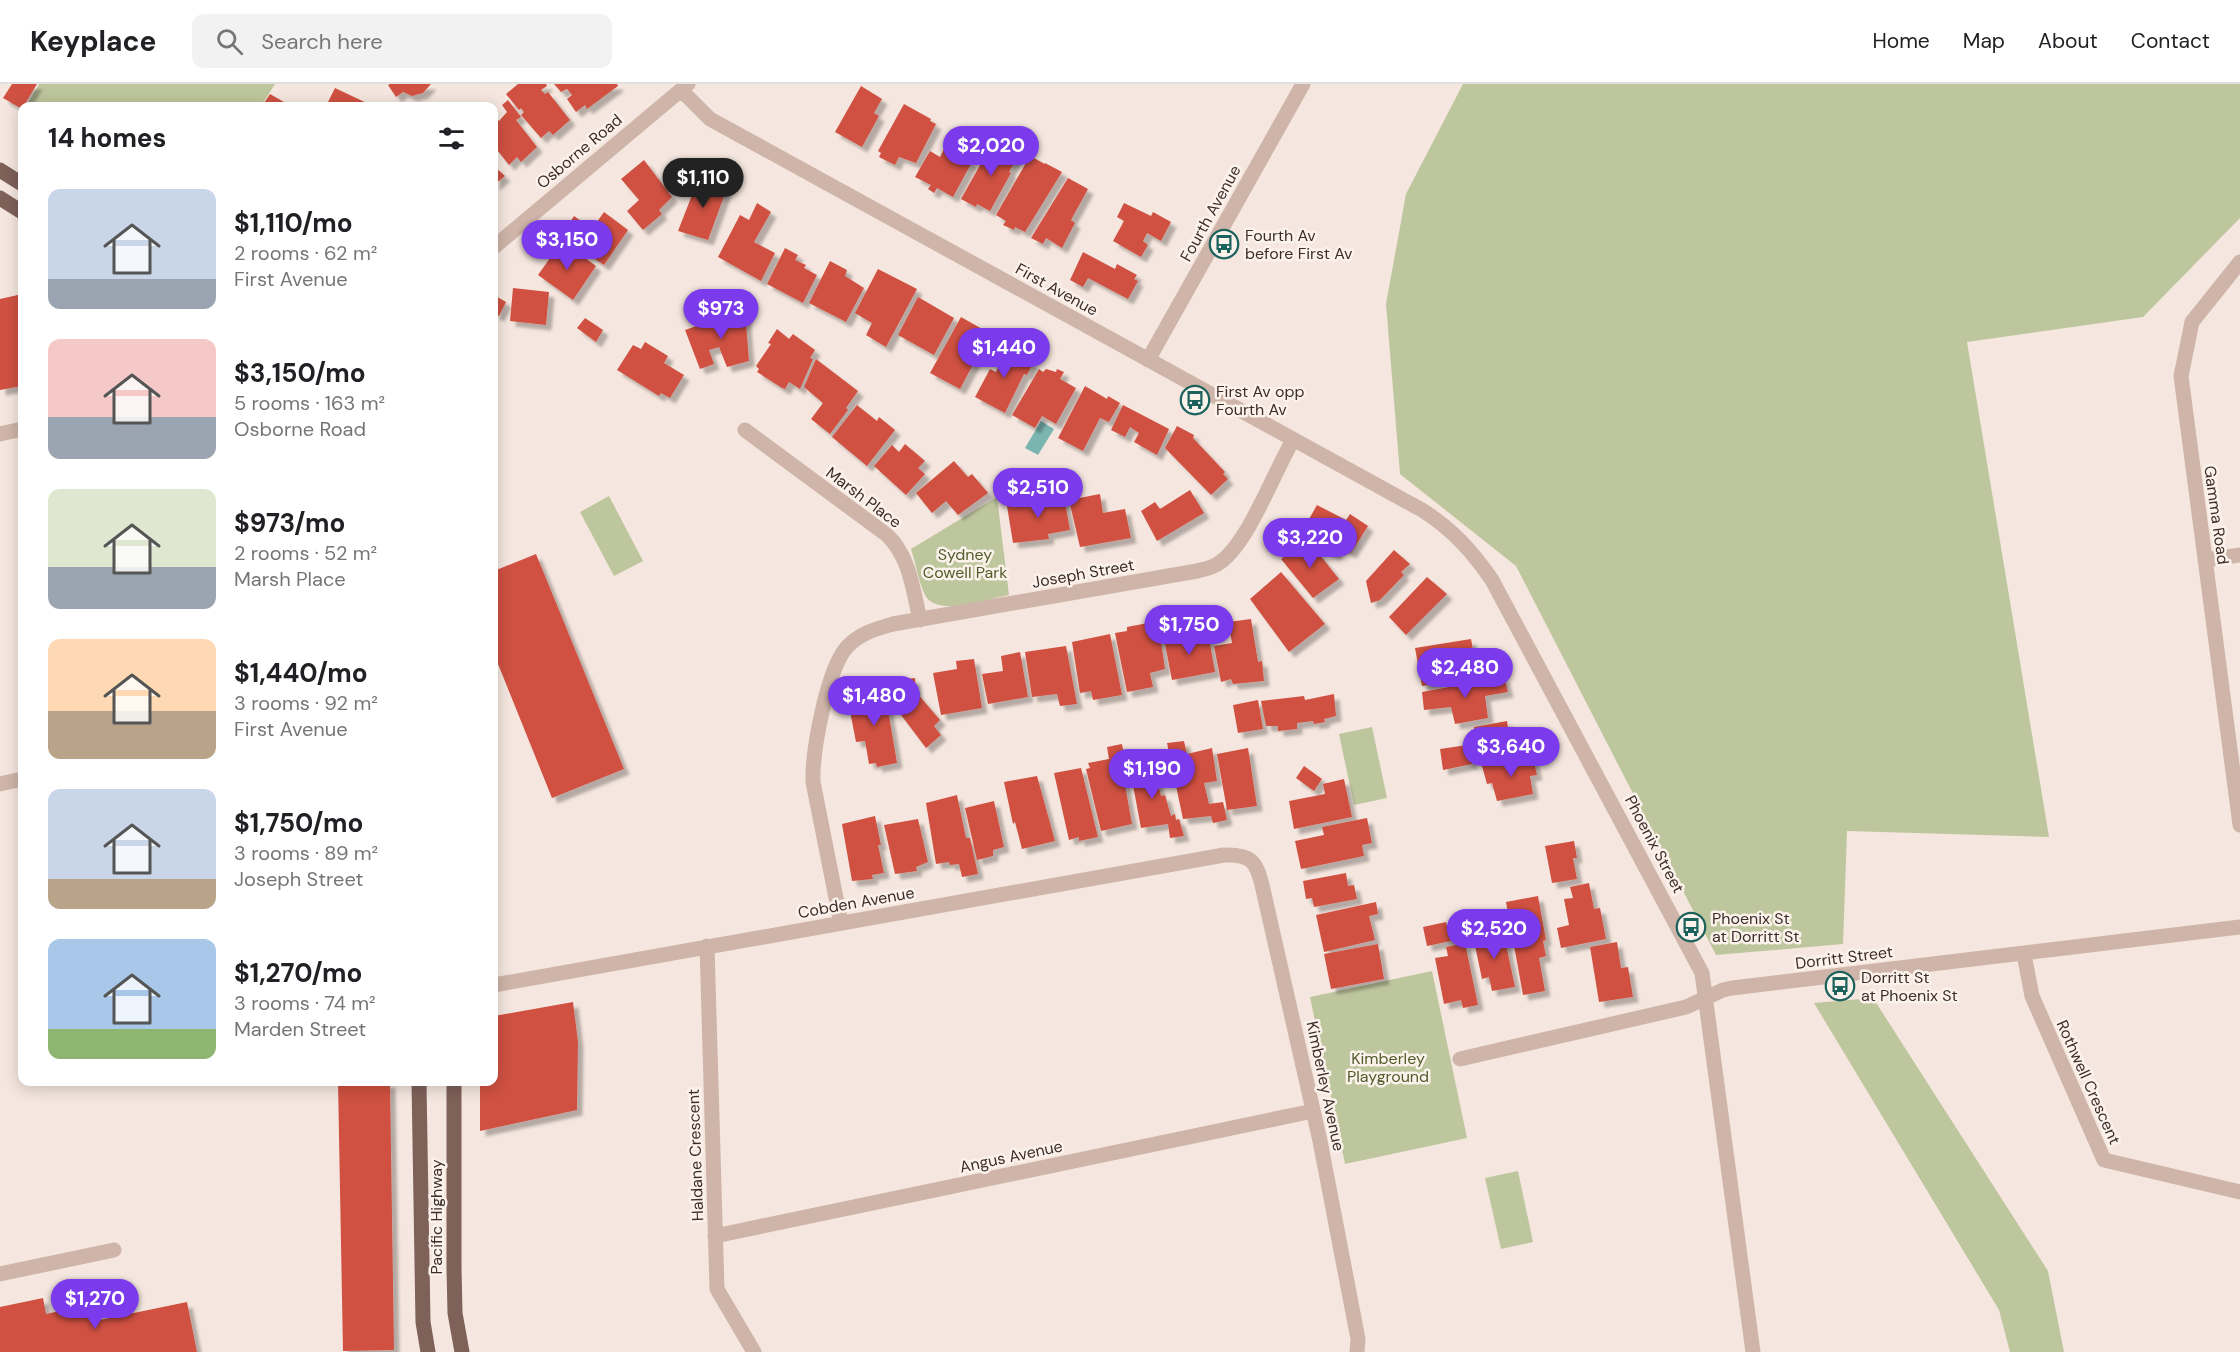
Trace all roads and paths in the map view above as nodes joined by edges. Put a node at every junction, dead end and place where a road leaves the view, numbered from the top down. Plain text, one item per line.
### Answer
1 (1303, 84) edge
2 (684, 87) edge
3 (0, 170) edge
4 (18, 181) edge
5 (0, 198) edge
6 (18, 209) edge
7 (498, 244) edge
8 (2240, 262) edge
9 (1148, 360) junction
10 (18, 430) edge
11 (745, 430) dead end
12 (0, 434) edge
13 (1293, 440) junction
14 (1422, 510) joint
15 (2240, 555) edge
16 (2205, 560) junction
17 (920, 620) junction
18 (18, 780) edge
19 (0, 784) edge
20 (2240, 825) edge
21 (1224, 855) joint
22 (840, 923) junction
23 (2240, 927) edge
24 (707, 946) junction
25 (2024, 954) junction
26 (498, 984) edge
27 (1706, 997) junction
28 (1460, 1059) dead end
29 (419, 1086) edge
30 (454, 1086) edge
31 (1313, 1111) junction
32 (2240, 1192) edge
33 (715, 1236) junction
34 (114, 1250) dead end
35 (0, 1274) edge
36 (428, 1352) edge
37 (462, 1352) edge
38 (754, 1352) edge
39 (1358, 1352) edge
40 (1753, 1352) edge

1 - 9 street, Fourth Avenue
2 - 7 street, Osborne Road
2 - 9 street, First Avenue
3 - 4 main road
5 - 6 main road
8 - 16 street, Gamma Road
9 - 13 street, First Avenue
10 - 12 street
11 - 17 street, Marsh Place
13 - 14 street, First Avenue
13 - 17 street, Joseph Street
14 - 27 street, Phoenix Street
15 - 16 street
16 - 20 street, Gamma Road
17 - 22 street, Joseph Street
18 - 19 street
21 - 22 street, Cobden Avenue
21 - 31 street, Kimberley Avenue
22 - 24 street, Cobden Avenue
23 - 25 street, Dorritt Street
24 - 26 street, Cobden Avenue
24 - 33 street, Haldane Crescent
25 - 27 street, Dorritt Street
25 - 32 street, Rothwell Crescent
27 - 28 street, Dorritt Street
27 - 40 street, Phoenix Street
29 - 36 main road, Pacific Highway
30 - 37 main road, Pacific Highway
31 - 33 street, Angus Avenue
31 - 39 street, Kimberley Avenue
33 - 38 street, Haldane Crescent
34 - 35 street

